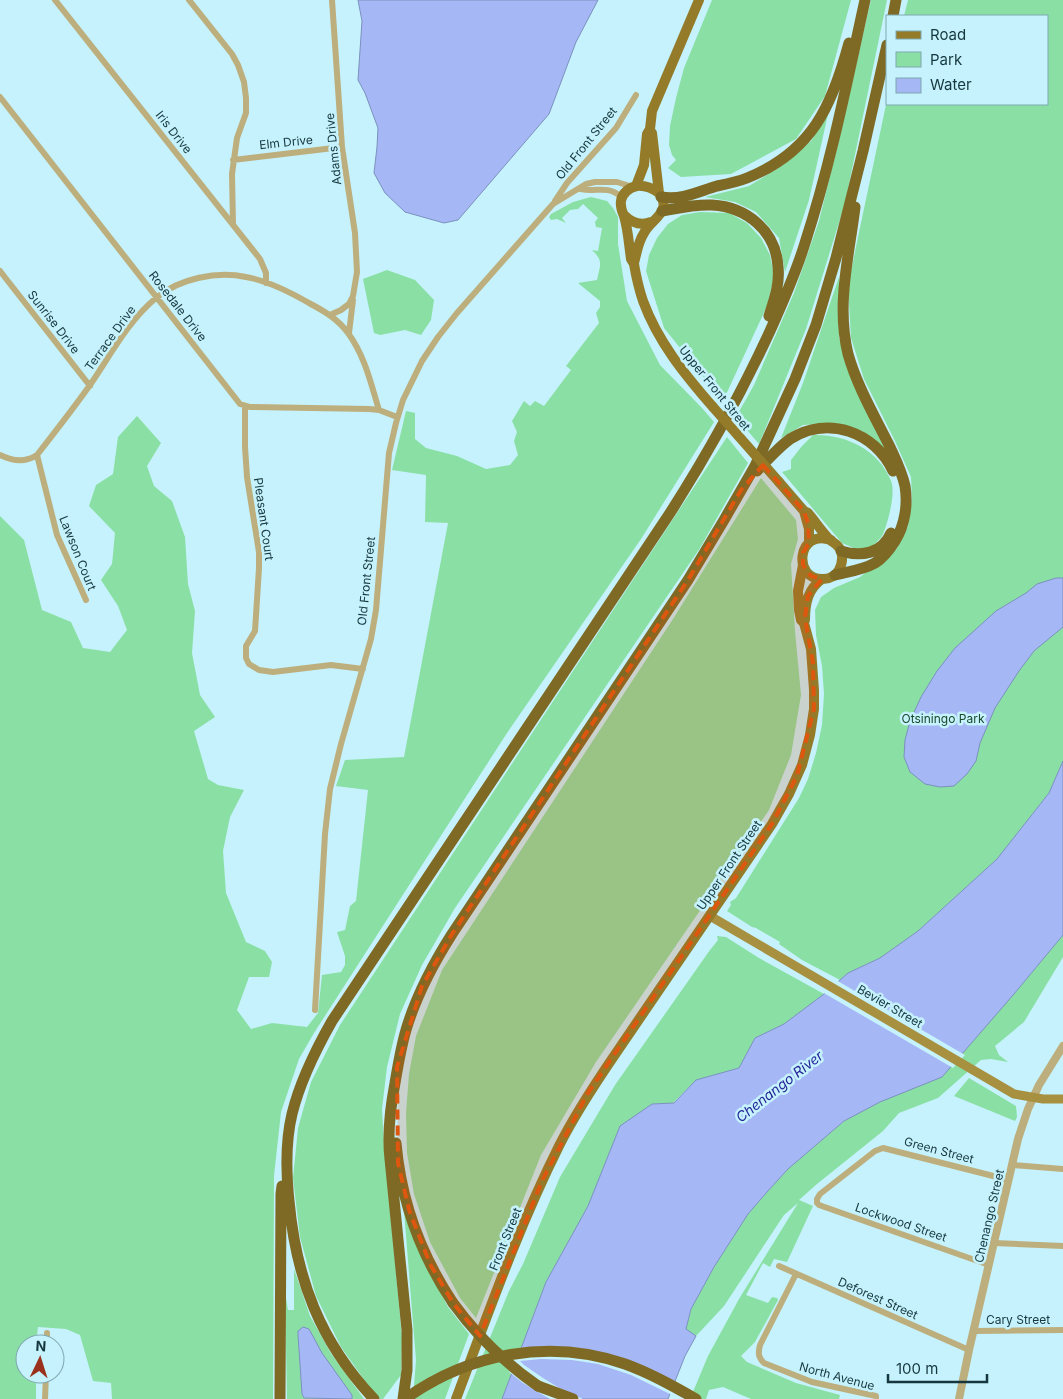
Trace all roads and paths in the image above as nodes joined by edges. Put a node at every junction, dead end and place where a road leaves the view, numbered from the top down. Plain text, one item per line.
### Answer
1 (56, 0) edge
2 (189, 0) edge
3 (332, 0) edge
4 (699, 0) edge
5 (861, 0) edge
6 (865, 0) edge
7 (896, 0) edge
8 (893, 15) edge
9 (886, 49) edge
10 (636, 95) dead end
11 (0, 97) edge
12 (650, 129) junction
13 (342, 148) junction
14 (863, 151) junction
15 (233, 160) junction
16 (634, 187) junction
17 (581, 189) junction
18 (660, 195) junction
19 (622, 196) junction
20 (553, 204) junction
21 (662, 211) junction
22 (624, 215) junction
23 (651, 222) junction
24 (233, 225) junction
25 (634, 264) junction
26 (0, 272) edge
27 (266, 283) junction
28 (353, 296) junction
29 (156, 297) junction
30 (330, 315) junction
31 (349, 333) junction
32 (758, 356) junction
33 (90, 386) junction
34 (245, 406) junction
35 (379, 410) junction
36 (397, 417) junction
37 (0, 455) edge
38 (37, 455) junction
39 (741, 490) junction
40 (804, 512) junction
41 (831, 540) junction
42 (809, 543) junction
43 (841, 552) junction
44 (803, 565) junction
45 (835, 575) junction
46 (822, 579) junction
47 (86, 600) dead end
48 (804, 623) junction
49 (363, 669) junction
50 (710, 916) junction
51 (315, 1010) dead end
52 (1063, 1046) edge
53 (397, 1067) junction
54 (588, 1094) joint
55 (1033, 1097) junction
56 (1063, 1099) edge
57 (286, 1164) junction
58 (1012, 1165) junction
59 (1063, 1169) edge
60 (1009, 1180) junction
61 (820, 1194) joint
62 (994, 1243) junction
63 (1063, 1246) edge
64 (989, 1265) junction
65 (779, 1266) dead end
66 (796, 1274) junction
67 (1063, 1330) edge
68 (974, 1331) junction
69 (969, 1350) junction
70 (46, 1384) edge
71 (538, 1386) junction
72 (45, 1399) edge
73 (280, 1399) edge
74 (374, 1399) edge
75 (404, 1399) edge
76 (456, 1399) edge
77 (562, 1399) edge
78 (573, 1399) edge
79 (696, 1399) edge
80 (876, 1399) edge
81 (960, 1399) edge

1 - 24 street, Iris Drive
2 - 15 street
3 - 13 street, Adams Drive
4 - 12 main road
5 - 18 highway
6 - 32 highway
7 - 8 highway
9 - 14 highway
10 - 20 street, Old Front Street
11 - 29 street, Rosedale Drive
12 - 16 main road
12 - 18 main road
13 - 15 street, Elm Drive
13 - 28 street, Adams Drive
14 - 39 highway
14 - 45 highway
15 - 24 street
16 - 17 street, Old Front Street
16 - 18 main road
16 - 19 main road
17 - 19 street, Old Front Street
17 - 20 street, Old Front Street
18 - 21 main road
19 - 22 main road, Upper Front Street
20 - 36 street, Old Front Street
21 - 23 main road, Upper Front Street
21 - 32 highway
22 - 23 main road
22 - 25 main road, Upper Front Street
23 - 25 main road, Upper Front Street
24 - 27 street, Iris Drive
25 - 40 main road, Upper Front Street, bridge
26 - 33 street, Sunrise Drive
27 - 29 street, Terrace Drive
27 - 30 street, Terrace Drive
28 - 30 street
28 - 31 street, Adams Drive
29 - 33 street, Terrace Drive
29 - 34 street, Rosedale Drive
30 - 31 street, Terrace Drive
31 - 35 street, Terrace Drive
32 - 57 highway
33 - 38 street, Terrace Drive
34 - 35 street
34 - 49 street, Pleasant Court
35 - 36 street
36 - 49 street, Old Front Street
37 - 38 street
38 - 47 street, Lawson Court
39 - 43 highway
39 - 53 highway
40 - 41 main road, Upper Front Street
40 - 42 main road, Upper Front Street
41 - 42 main road
41 - 43 main road, Upper Front Street
42 - 44 main road, Upper Front Street
43 - 45 main road
44 - 46 main road
44 - 48 main road, Upper Front Street
45 - 46 main road
46 - 48 main road, Upper Front Street
48 - 50 main road, Upper Front Street
49 - 51 street, Old Front Street
50 - 54 main road, Upper Front Street
50 - 55 main road, Bevier Street
52 - 55 street, Chenango Street
53 - 71 highway, bridge
53 - 75 highway
54 - 76 main road, Front Street
55 - 56 main road, Bevier Street
55 - 58 street, Chenango Street
57 - 73 highway
57 - 74 highway
58 - 59 street
58 - 60 street, Chenango Street
60 - 61 street, Green Street
60 - 62 street, Chenango Street
61 - 64 street, Lockwood Street
62 - 63 street
62 - 64 street, Chenango Street
64 - 68 street, Chenango Street
65 - 66 street, Deforest Street
66 - 69 street, Deforest Street
66 - 80 street, North Avenue
67 - 68 street, Cary Street
68 - 69 street, Chenango Street
69 - 81 street, Chenango Street
70 - 72 street
71 - 77 highway
71 - 78 highway
75 - 79 highway, bridge

